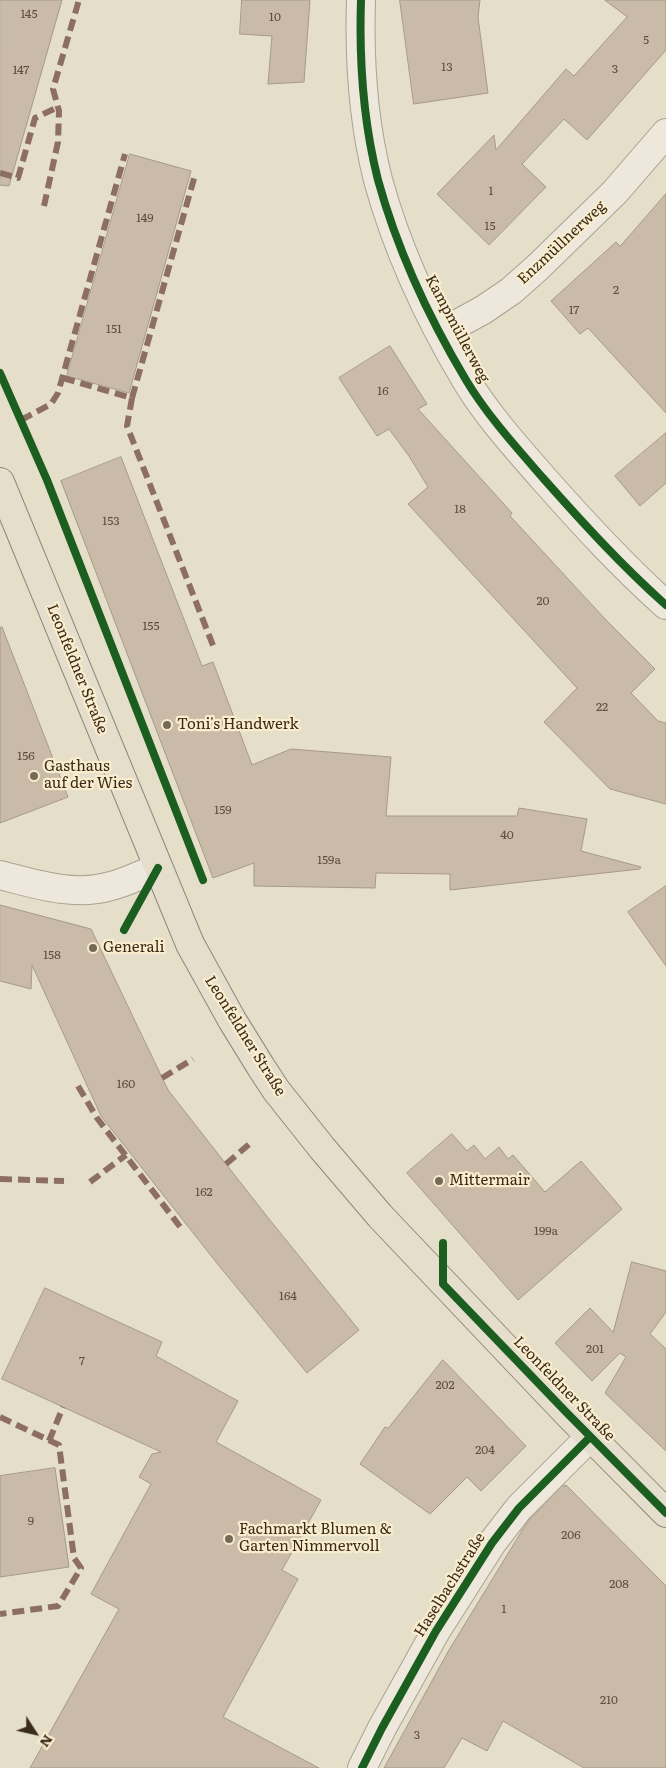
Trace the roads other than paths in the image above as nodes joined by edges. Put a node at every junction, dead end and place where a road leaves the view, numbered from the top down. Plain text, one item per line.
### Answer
1 (360, 0) edge
2 (666, 133) edge
3 (441, 333) junction
4 (0, 482) edge
5 (666, 605) edge
6 (158, 868) junction
7 (0, 875) edge
8 (590, 1436) junction
9 (666, 1513) edge
10 (362, 1768) edge

1 - 3 street, Kampmüllerweg
2 - 3 street, Enzmüllnerweg
3 - 5 street, Kampmüllerweg
4 - 6 main road, Leonfeldner Straße
6 - 7 street
6 - 8 main road, Leonfeldner Straße
8 - 9 main road, Leonfeldner Straße
8 - 10 street, Haselbachstraße

